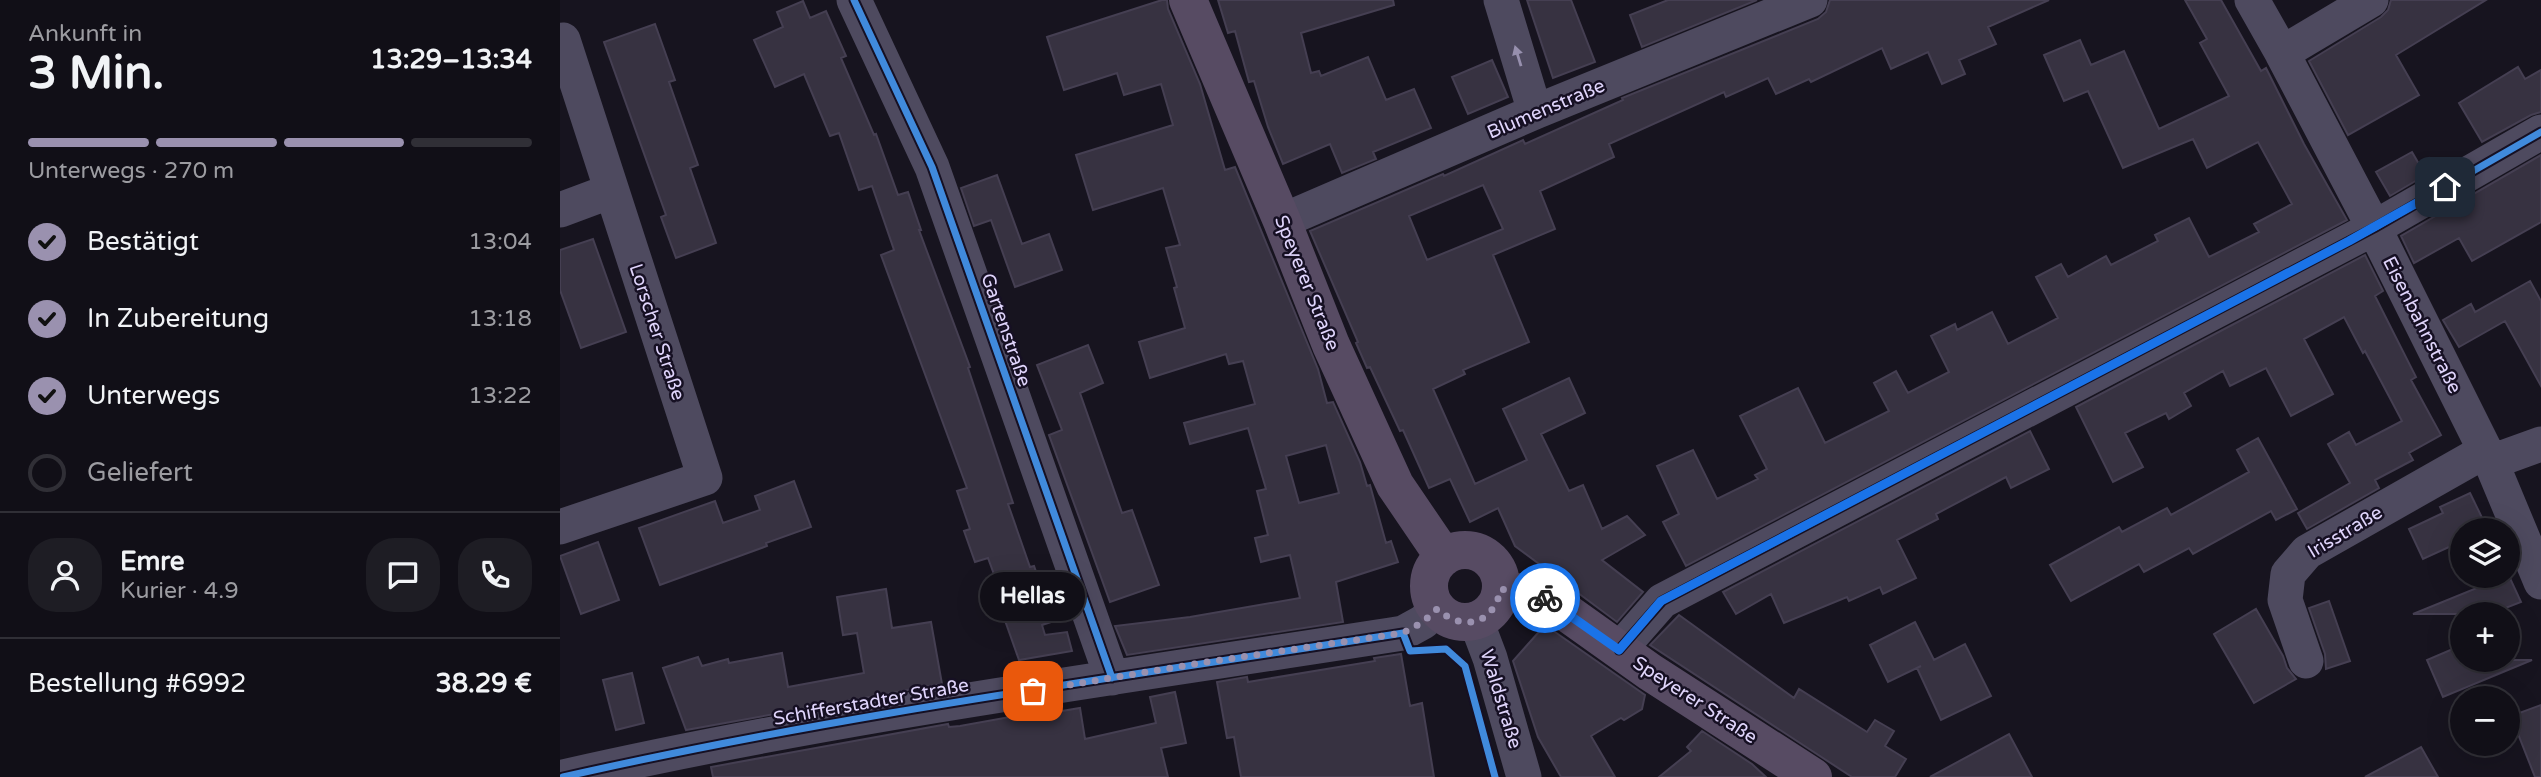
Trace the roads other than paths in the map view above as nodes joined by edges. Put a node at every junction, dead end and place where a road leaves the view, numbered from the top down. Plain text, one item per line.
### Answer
1 (854, 0) edge
2 (1188, 0) edge
3 (1501, 0) edge
4 (1811, 0) edge
5 (2252, 0) edge
6 (2371, 0) edge
7 (563, 40) dead end
8 (2283, 53) junction
9 (1535, 112) junction
10 (2541, 132) edge
11 (611, 191) junction
12 (560, 210) edge
13 (1282, 220) junction
14 (2374, 228) junction
15 (2541, 444) edge
16 (2488, 457) junction
17 (560, 527) edge
18 (1444, 557) junction
19 (2541, 582) edge
20 (1501, 589) junction
21 (1437, 609) junction
22 (1476, 621) junction
23 (1619, 650) junction
24 (2306, 661) dead end
25 (1112, 678) junction
26 (682, 764) edge
27 (563, 777) edge
28 (1524, 777) edge
29 (1813, 777) edge

1 - 25 street, Gartenstraße
2 - 13 main road, Speyerer Straße
9 -> 3 street
4 - 9 street, Blumenstraße
5 - 8 street, Eisenbahnstraße
6 - 8 street
7 - 11 street, Lorscher Straße
8 - 14 street, Eisenbahnstraße
9 - 13 street, Blumenstraße
10 - 14 street
11 - 12 street
11 - 17 street, Lorscher Straße
13 - 18 main road, Speyerer Straße
14 - 16 street, Eisenbahnstraße
14 - 23 street
15 - 16 street, Irisstraße
16 - 19 street, Eisenbahnstraße
16 - 24 street, Irisstraße
18 - 20 main road
18 - 21 main road
20 - 22 main road
20 - 23 main road, Speyerer Straße
21 - 22 main road
21 - 25 street, Schifferstadter Straße
22 - 28 street, Waldstraße
23 - 29 main road, Speyerer Straße
25 - 26 street, Schifferstadter Straße
26 - 27 street, Schifferstadter Straße

